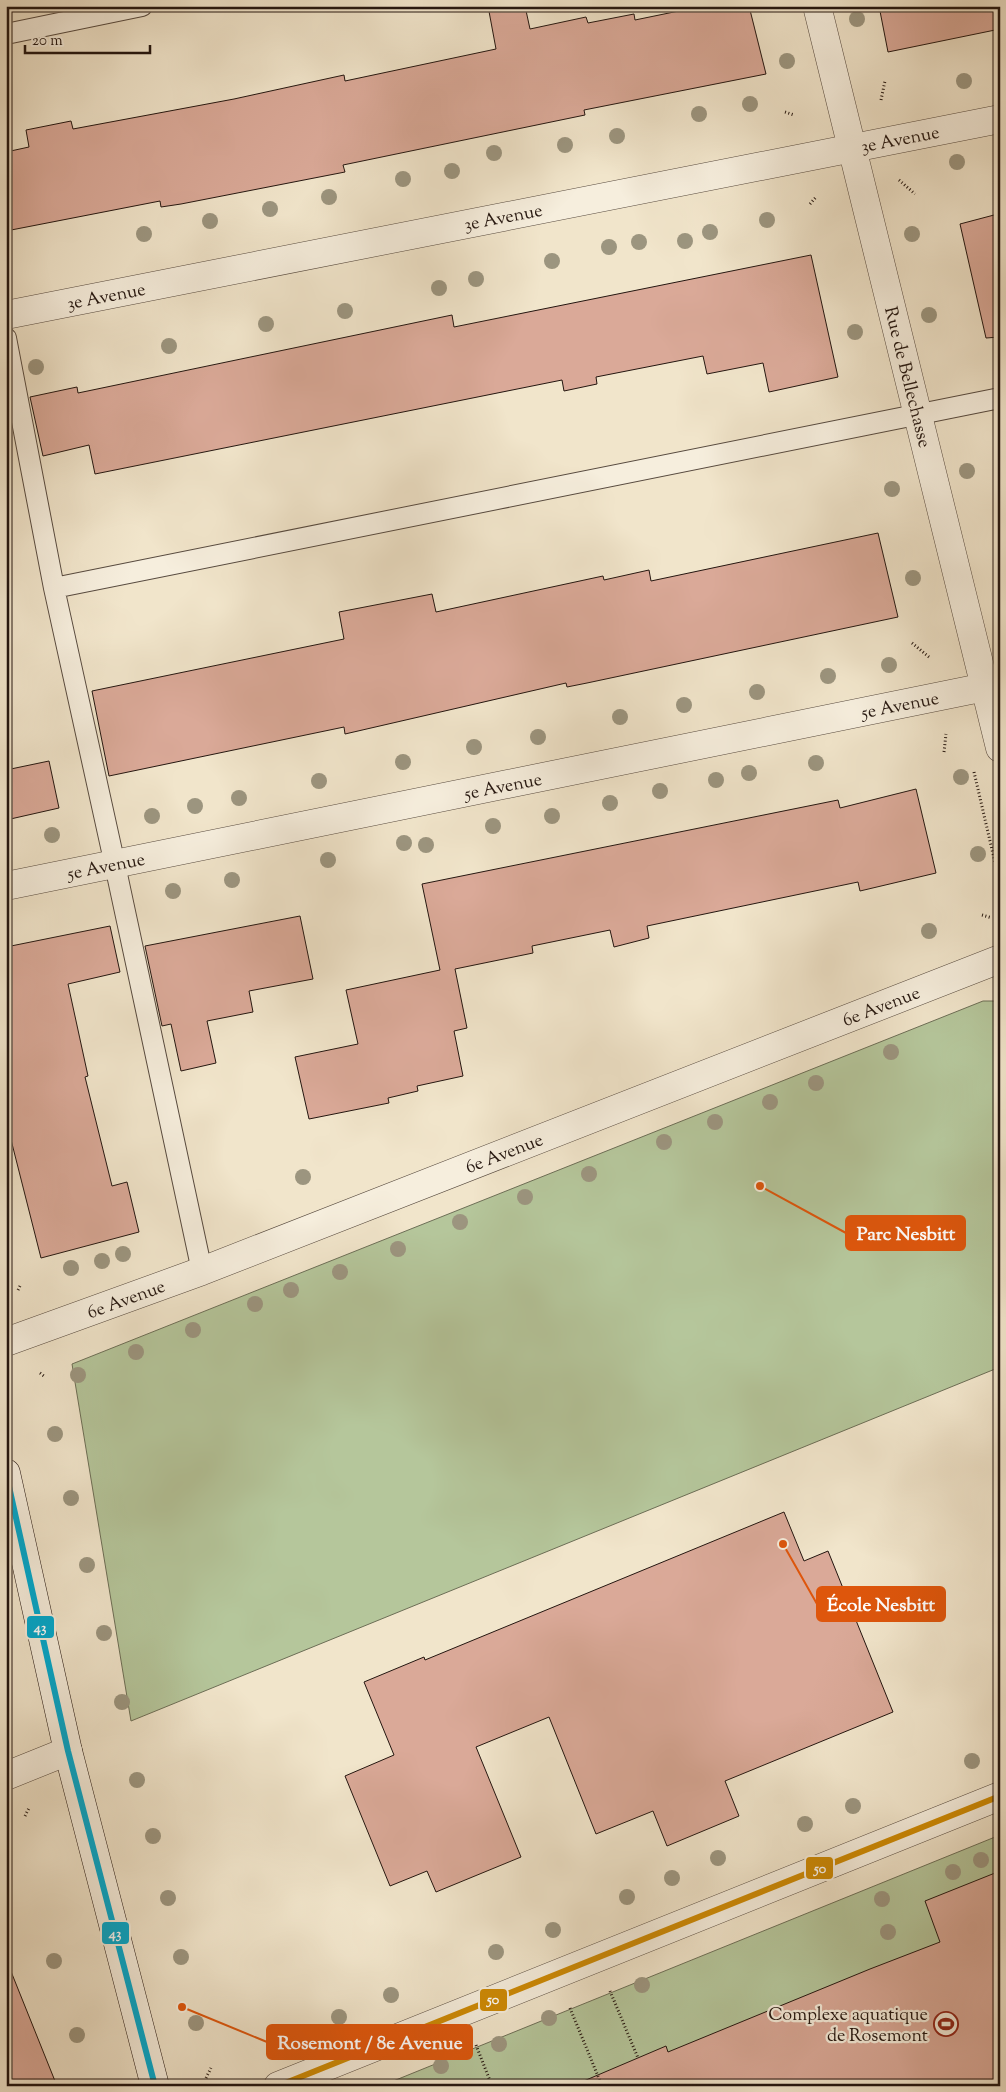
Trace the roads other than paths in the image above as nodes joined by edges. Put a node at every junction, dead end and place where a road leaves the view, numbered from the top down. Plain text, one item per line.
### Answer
1 (142, 6) edge
2 (817, 6) edge
3 (6, 34) edge
4 (1000, 119) edge
5 (853, 148) junction
6 (6, 315) edge
7 (6, 338) edge
8 (1000, 398) edge
9 (917, 414) junction
10 (54, 588) junction
11 (992, 686) edge
12 (1000, 748) edge
13 (116, 865) junction
14 (6, 886) edge
15 (1000, 959) edge
16 (202, 1271) junction
17 (6, 1342) edge
18 (6, 1473) edge
19 (68, 1751) junction
20 (6, 1776) edge
21 (1000, 1796) edge
22 (155, 2086) edge
23 (278, 2086) edge

1 - 3 lane
2 - 5 street, Rue de Bellechasse
4 - 5 street, 3e Avenue
5 - 6 street, 3e Avenue
5 - 9 street, Rue de Bellechasse
7 - 10 lane
8 - 9 lane
9 - 10 lane
9 - 11 street, Rue de Bellechasse
10 - 13 lane
11 - 12 street, Rue de Bellechasse
11 - 13 street, 5e Avenue
13 - 14 street, 5e Avenue
13 - 16 lane
15 - 16 street, 6e Avenue
16 - 17 street, 6e Avenue
18 - 19 street
19 - 20 street
19 - 22 street
21 - 23 street

